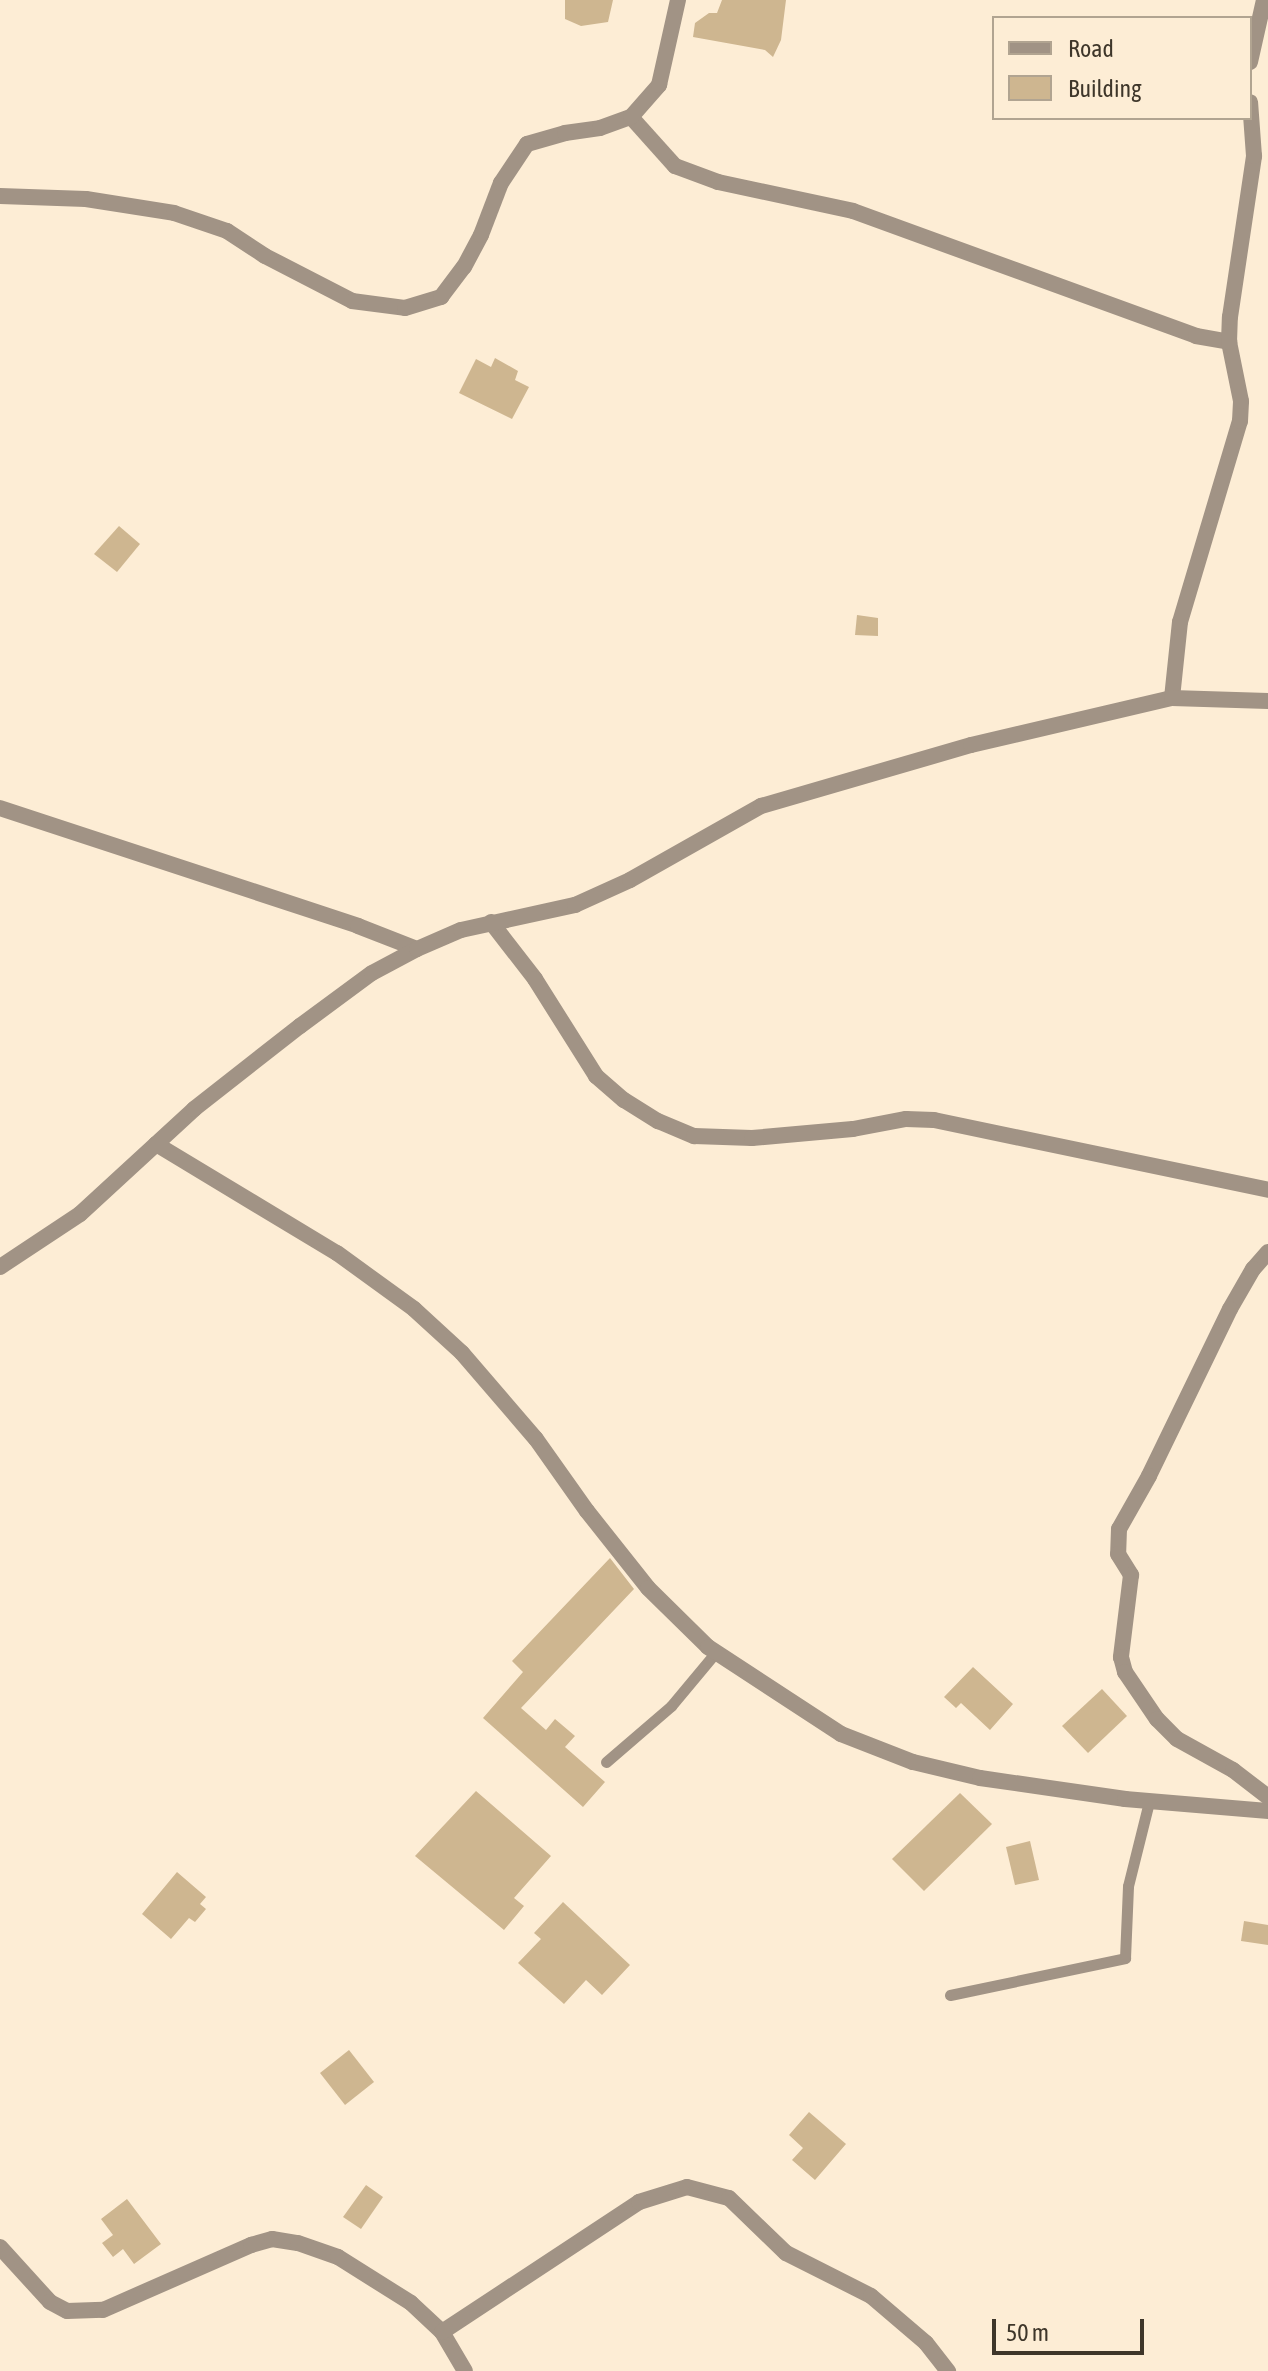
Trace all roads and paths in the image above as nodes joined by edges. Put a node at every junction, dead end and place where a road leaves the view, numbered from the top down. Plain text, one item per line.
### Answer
1 (678, 0) edge
2 (1264, 0) edge
3 (1252, 53) edge
4 (631, 117) junction
5 (1251, 120) edge
6 (0, 196) edge
7 (1229, 342) junction
8 (1172, 698) junction
9 (1268, 701) edge
10 (0, 808) edge
11 (491, 922) junction
12 (417, 949) junction
13 (156, 1144) junction
14 (1268, 1190) edge
15 (1268, 1252) edge
16 (0, 1267) edge
17 (716, 1652) junction
18 (606, 1762) dead end
19 (1268, 1797) edge
20 (1149, 1802) junction
21 (1268, 1811) edge
22 (950, 1995) dead end
23 (0, 2247) edge
24 (442, 2332) junction
25 (465, 2371) edge
26 (948, 2371) edge

1 - 4 street
2 - 3 street
4 - 6 street
4 - 7 street
5 - 7 street
7 - 8 street
8 - 9 street
8 - 11 street
10 - 12 street
11 - 12 street
11 - 14 street
12 - 13 street
13 - 16 street
13 - 17 street
15 - 19 street
17 - 18 lane
17 - 20 street
20 - 21 street
20 - 22 lane
23 - 24 street
24 - 25 street
24 - 26 street

